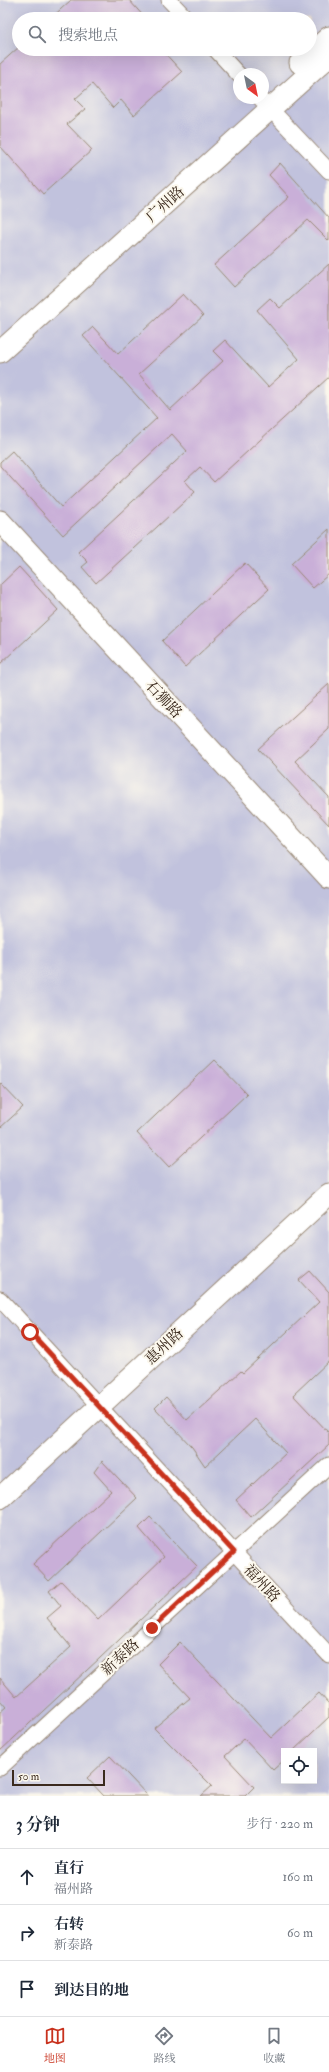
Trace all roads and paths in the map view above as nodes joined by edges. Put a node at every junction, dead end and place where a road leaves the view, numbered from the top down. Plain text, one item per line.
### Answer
1 (169, 0) edge
2 (180, 12) edge
3 (329, 37) edge
4 (317, 48) edge
5 (221, 56) edge
6 (309, 56) edge
7 (329, 56) edge
8 (233, 68) edge
9 (269, 94) edge
10 (269, 96) edge
11 (258, 104) edge
12 (259, 104) edge
13 (267, 104) edge
14 (329, 171) edge
15 (0, 332) edge
16 (0, 352) edge
17 (0, 521) edge
18 (329, 878) edge
19 (329, 1194) edge
20 (0, 1299) edge
21 (329, 1465) edge
22 (0, 1498) edge
23 (234, 1552) junction
24 (329, 1655) edge
25 (0, 1768) edge

1 - 2 street
3 - 4 street, 广州路
5 - 8 street
6 - 9 street, 广州路
7 - 10 street, 广州路
11 - 15 street, 广州路
12 - 16 street, 广州路
13 - 14 street
17 - 18 street, 石狮路
19 - 22 street, 惠州路
20 - 23 street, 福州路
21 - 23 street, 新泰路
23 - 24 street, 福州路
23 - 25 street, 新泰路

